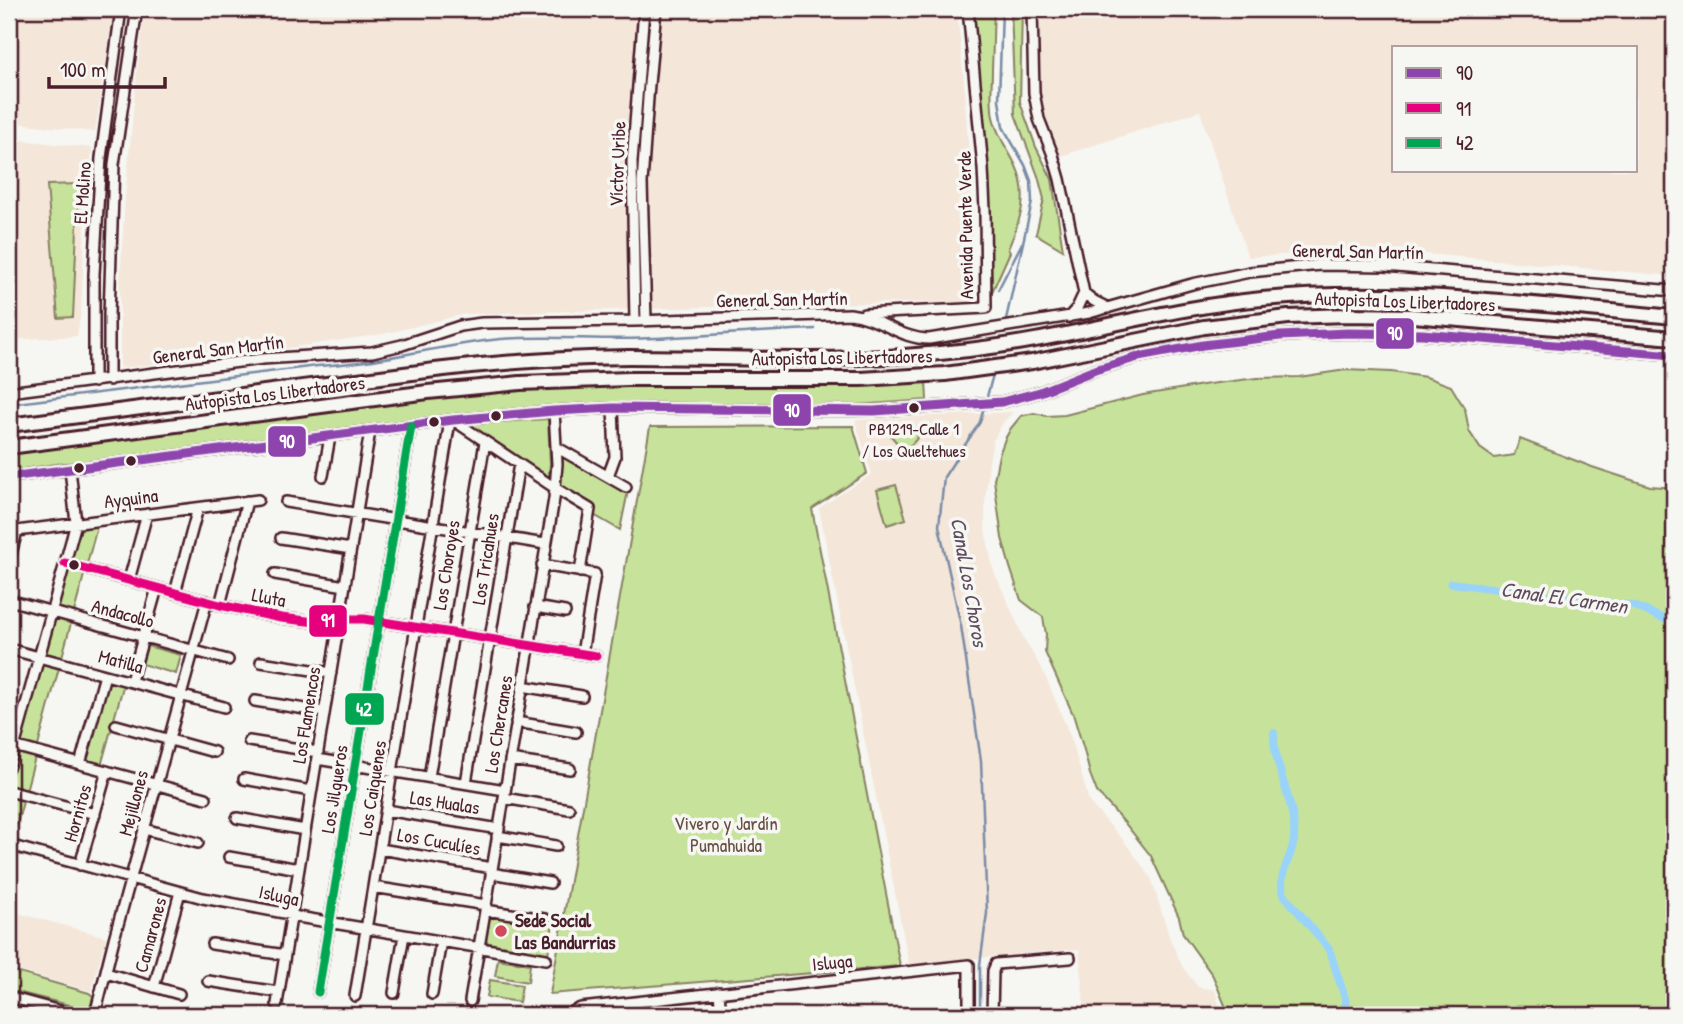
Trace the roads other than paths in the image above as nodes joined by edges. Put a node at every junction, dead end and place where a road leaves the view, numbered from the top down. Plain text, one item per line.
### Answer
1 (121, 9) edge
2 (136, 9) edge
3 (644, 9) edge
4 (656, 9) edge
5 (968, 9) edge
6 (1032, 9) edge
7 (633, 141) junction
8 (645, 143) junction
9 (1674, 291) edge
10 (1084, 293) junction
11 (1108, 308) junction
12 (94, 309) junction
13 (850, 314) junction
14 (109, 315) junction
15 (1069, 317) junction
16 (1674, 317) edge
17 (635, 321) junction
18 (646, 321) junction
19 (1674, 338) edge
20 (1674, 355) edge
21 (109, 380) junction
22 (94, 382) junction
23 (9, 392) edge
24 (613, 408) junction
25 (554, 411) junction
26 (452, 421) junction
27 (9, 425) edge
28 (411, 426) junction
29 (370, 431) junction
30 (330, 437) junction
31 (485, 442) junction
32 (9, 447) edge
33 (556, 447) junction
34 (519, 464) junction
35 (70, 469) junction
36 (323, 476) dead end
37 (608, 476) junction
38 (9, 477) edge
39 (626, 487) dead end
40 (555, 488) junction
41 (258, 500) dead end
42 (247, 501) junction
43 (286, 502) dead end
44 (198, 508) junction
45 (357, 513) junction
46 (147, 514) junction
47 (396, 520) junction
48 (76, 523) junction
49 (433, 526) junction
50 (13, 532) edge
51 (470, 532) junction
52 (281, 538) dead end
53 (506, 538) junction
54 (545, 544) junction
55 (351, 550) junction
56 (9, 562) edge
57 (65, 563) junction
58 (542, 565) junction
59 (580, 572) junction
60 (275, 574) dead end
61 (129, 580) junction
62 (345, 586) junction
63 (157, 588) junction
64 (175, 593) junction
65 (9, 600) edge
66 (207, 601) junction
67 (220, 604) junction
68 (535, 607) junction
69 (51, 612) junction
70 (565, 612) dead end
71 (340, 619) junction
72 (379, 621) junction
73 (416, 627) junction
74 (453, 633) junction
75 (143, 637) junction
76 (490, 639) junction
77 (529, 645) junction
78 (9, 649) edge
79 (193, 651) junction
80 (582, 654) junction
81 (596, 656) dead end
82 (39, 657) junction
83 (228, 660) dead end
84 (261, 662) dead end
85 (331, 673) junction
86 (105, 675) junction
87 (131, 681) junction
88 (522, 686) junction
89 (181, 695) junction
90 (582, 696) dead end
91 (255, 701) dead end
92 (225, 707) dead end
93 (324, 712) junction
94 (516, 722) junction
95 (116, 725) dead end
96 (576, 732) dead end
97 (169, 740) junction
98 (249, 741) dead end
99 (11, 745) edge
100 (214, 752) dead end
101 (317, 755) junction
102 (510, 760) junction
103 (80, 764) junction
104 (356, 765) junction
105 (9, 766) edge
106 (570, 769) dead end
107 (107, 771) junction
108 (392, 771) junction
109 (429, 777) junction
110 (244, 779) dead end
111 (466, 783) junction
112 (156, 785) junction
113 (9, 791) edge
114 (312, 791) junction
115 (504, 794) junction
116 (206, 798) dead end
117 (569, 808) dead end
118 (386, 810) junction
119 (94, 814) junction
120 (237, 818) dead end
121 (144, 829) junction
122 (305, 830) junction
123 (498, 832) junction
124 (198, 843) dead end
125 (9, 845) edge
126 (556, 846) dead end
127 (380, 849) junction
128 (229, 857) dead end
129 (80, 865) junction
130 (299, 869) junction
131 (492, 870) junction
132 (131, 879) junction
133 (550, 883) dead end
134 (373, 887) junction
135 (180, 892) junction
136 (486, 908) junction
137 (291, 915) junction
138 (545, 919) dead end
139 (330, 923) junction
140 (366, 929) junction
141 (404, 935) junction
142 (441, 941) junction
143 (212, 943) dead end
144 (479, 947) junction
145 (285, 955) junction
146 (1070, 958) dead end
147 (546, 959) dead end
148 (106, 973) junction
149 (208, 981) dead end
150 (154, 987) junction
151 (278, 992) junction
152 (318, 992) dead end
153 (719, 992) junction
154 (394, 993) dead end
155 (179, 994) dead end
156 (432, 994) dead end
157 (355, 996) dead end
158 (9, 997) edge
159 (470, 1001) dead end
160 (277, 1004) dead end
161 (573, 1013) edge
162 (69, 1015) edge
163 (95, 1015) edge
164 (721, 1015) edge
165 (969, 1015) edge
166 (992, 1015) edge

1 - 12 street, El Molino
2 - 14 street, El Molino
3 - 7 street, Víctor Uribe
4 - 8 street, Víctor Uribe
5 - 13 street, Avenida Puente Verde
6 - 10 street
7 - 8 street
7 - 17 street, Víctor Uribe
8 - 18 street, Víctor Uribe
9 - 11 street, General San Martín
10 - 11 street
10 - 15 street
11 - 15 street, General San Martín
12 - 14 street
12 - 22 street, El Molino
13 - 15 street, General San Martín
13 - 18 street, General San Martín
14 - 21 street, El Molino
16 - 27 highway, Autopista Los Libertadores
17 - 18 street, General San Martín
17 - 21 street, General San Martín
19 - 32 highway, Autopista Los Libertadores
20 - 24 street
21 - 22 street, General San Martín
22 - 23 street, General San Martín
24 - 25 street
24 - 37 street
25 - 26 street
25 - 33 street, Los Chercanes
26 - 28 street
26 - 31 street
26 - 49 street, Los Caiquenes
28 - 29 street
28 - 47 street, Los Jilgueros
29 - 30 street
29 - 45 street, Los Flamencos
30 - 35 street
30 - 36 street
31 - 34 street
31 - 51 street, Los Choroyes
33 - 37 street
33 - 40 street, Los Chercanes
34 - 40 street
34 - 53 street, Los Tricahues
35 - 38 street
35 - 48 street
37 - 39 street
40 - 54 street, Los Chercanes
40 - 59 street
41 - 42 street, Ayquina
42 - 44 street, Ayquina
42 - 67 street
43 - 45 street
44 - 46 street, Ayquina
44 - 64 street
45 - 47 street
45 - 55 street, Los Flamencos
46 - 48 street, Ayquina
46 - 61 street
47 - 49 street
47 - 72 street, Los Jilgueros
48 - 50 street, Ayquina
48 - 57 street
49 - 51 street
49 - 73 street, Los Caiquenes
50 - 56 street
51 - 53 street
51 - 74 street, Los Choroyes
52 - 55 street
53 - 54 street
53 - 76 street, Los Tricahues
54 - 58 street, Los Chercanes
55 - 62 street, Los Flamencos
57 - 61 street, Lluta
57 - 69 street
58 - 59 street
58 - 68 street, Los Chercanes
59 - 80 street
60 - 62 street
61 - 63 street, Lluta
62 - 71 street, Los Flamencos
63 - 64 street, Lluta
63 - 75 street
64 - 66 street, Lluta
65 - 69 street, Andacollo
66 - 67 street, Lluta
66 - 79 street, Mejillones
67 - 71 street, Lluta
68 - 70 street
68 - 77 street, Los Chercanes
69 - 75 street, Andacollo
69 - 82 street
71 - 72 street, Lluta
71 - 85 street, Los Flamencos
72 - 73 street, Lluta
72 - 104 street, Los Jilgueros
73 - 74 street, Lluta
73 - 108 street, Los Caiquenes
74 - 76 street, Lluta
74 - 109 street, Los Choroyes
75 - 79 street, Andacollo
75 - 87 street
76 - 77 street, Lluta
76 - 111 street, Los Tricahues
77 - 80 street, Lluta
77 - 88 street, Los Chercanes
78 - 82 street, Matilla
79 - 83 street, Andacollo
79 - 89 street, Mejillones
80 - 81 street, Lluta
82 - 86 street, Matilla
82 - 99 street
84 - 85 street
85 - 93 street, Los Flamencos
86 - 87 street, Matilla
86 - 103 street, Hornitos
87 - 89 street, Matilla
88 - 90 street
88 - 94 street, Los Chercanes
89 - 92 street, Matilla
89 - 97 street, Mejillones
91 - 93 street
93 - 101 street, Los Flamencos
94 - 96 street
94 - 102 street, Los Chercanes
95 - 97 street
97 - 100 street
97 - 112 street, Mejillones
98 - 101 street
99 - 103 street
99 - 105 street
101 - 104 street
101 - 114 street, Los Flamencos
102 - 106 street
102 - 115 street, Los Chercanes
103 - 107 street
104 - 108 street
104 - 139 street, Los Jilgueros
107 - 112 street
107 - 119 street, Hornitos
108 - 109 street
108 - 118 street, Los Caiquenes
109 - 111 street
110 - 114 street
111 - 115 street
112 - 116 street
112 - 121 street, Mejillones
113 - 119 street
114 - 122 street, Los Flamencos
115 - 117 street
115 - 123 street, Los Chercanes
118 - 123 street, Las Hualas
118 - 127 street, Los Caiquenes
119 - 129 street, Hornitos
120 - 122 street
121 - 124 street
121 - 132 street, Mejillones
122 - 130 street, Los Flamencos
123 - 126 street, Las Hualas
123 - 131 street, Los Chercanes
125 - 129 street, Isluga
127 - 131 street, Los Cuculíes
127 - 134 street, Los Caiquenes
128 - 130 street
129 - 132 street, Isluga
130 - 137 street, Los Flamencos
131 - 133 street, Los Cuculíes
131 - 136 street, Los Chercanes
132 - 135 street, Isluga
132 - 148 street, Mejillones
134 - 136 street
134 - 140 street, Los Caiquenes
135 - 137 street, Isluga
135 - 150 street, Camarones
136 - 138 street
136 - 144 street, Los Chercanes
137 - 139 street, Isluga
137 - 145 street, Los Flamencos
139 - 140 street, Isluga
139 - 152 street, Los Jilgueros
140 - 141 street, Isluga
140 - 157 street, Los Caiquenes
141 - 142 street, Isluga
141 - 154 street
142 - 144 street, Isluga
142 - 156 street
143 - 145 street
144 - 147 street, Isluga
144 - 159 street, Los Chercanes
145 - 151 street, Los Flamencos
146 - 166 street
148 - 150 street
148 - 163 street, Mejillones
149 - 151 street
150 - 155 street
151 - 160 street, Los Flamencos
153 - 161 street, Isluga
153 - 164 street
153 - 165 street, Isluga
158 - 162 street

